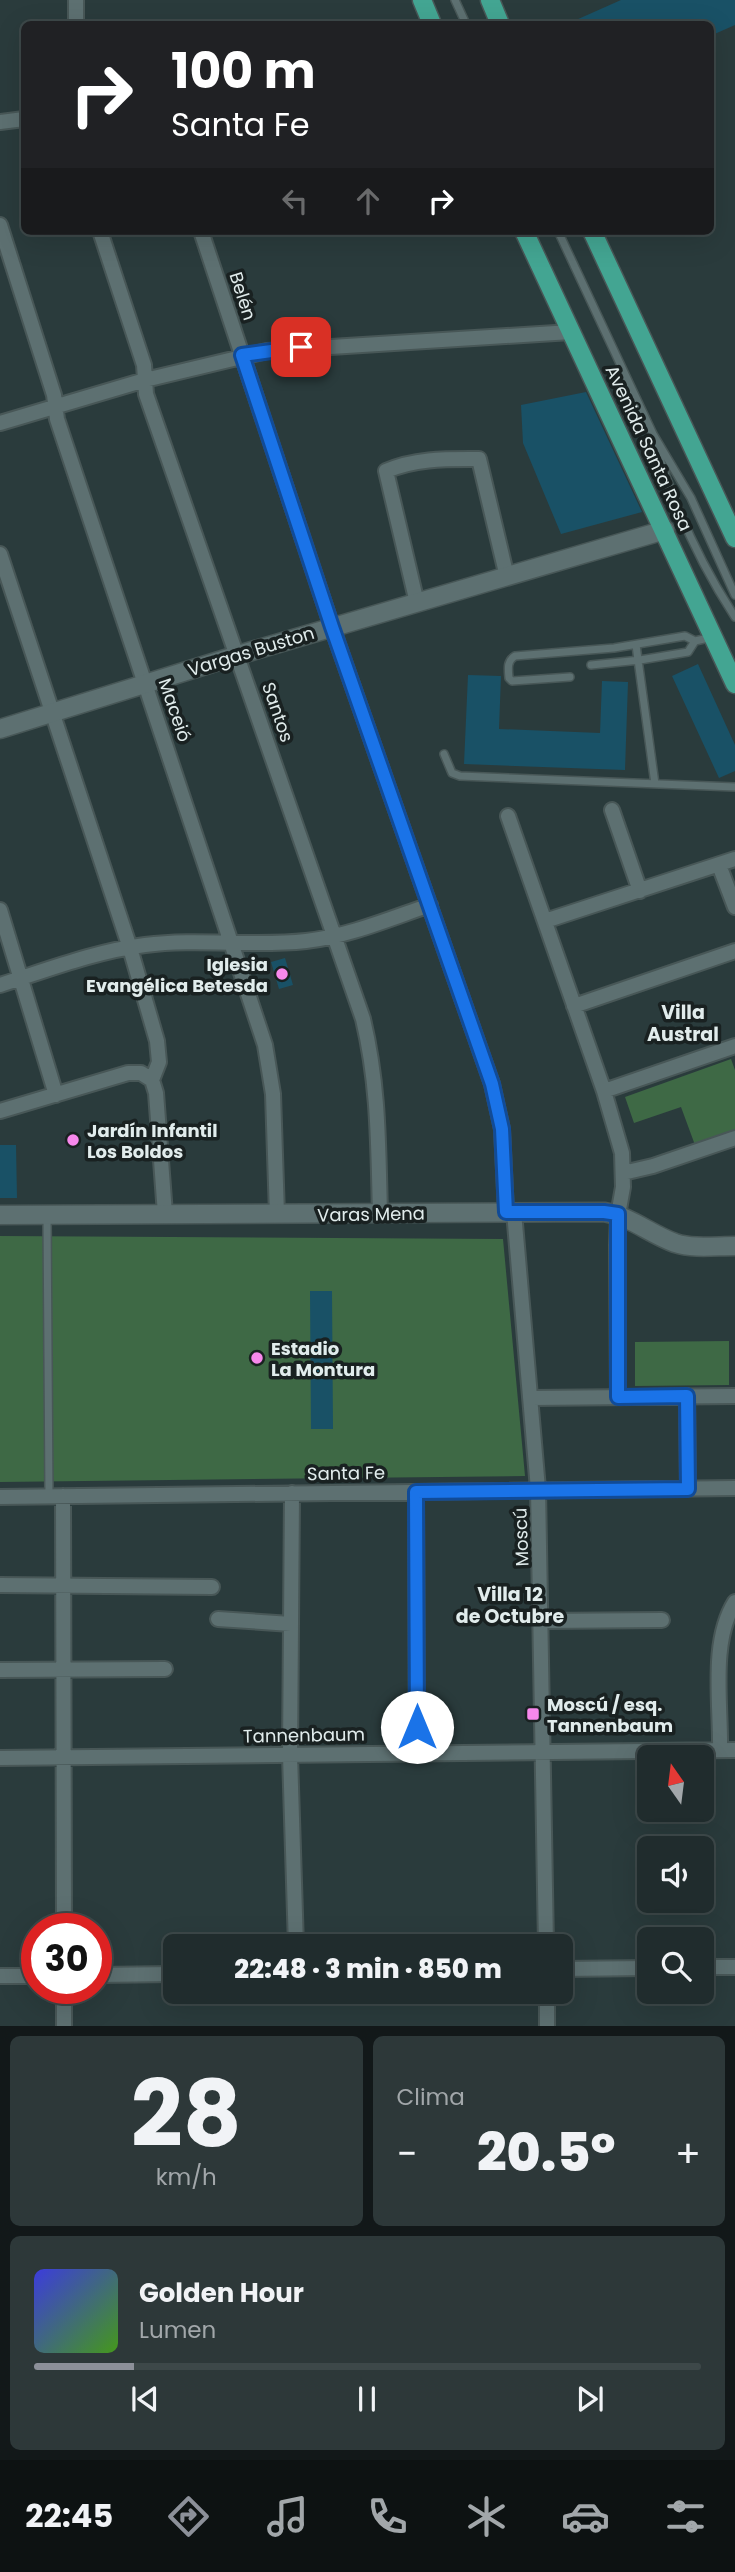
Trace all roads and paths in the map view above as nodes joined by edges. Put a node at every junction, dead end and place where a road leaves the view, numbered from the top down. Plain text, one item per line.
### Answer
1 (76, 0) edge
2 (422, 0) edge
3 (455, 0) edge
4 (490, 0) edge
5 (76, 21) edge
6 (431, 21) edge
7 (465, 21) edge
8 (499, 21) edge
9 (21, 120) edge
10 (0, 122) edge
11 (0, 225) edge
12 (101, 235) edge
13 (202, 235) edge
14 (526, 235) edge
15 (560, 235) edge
16 (594, 235) edge
17 (571, 332) junction
18 (242, 355) junction
19 (145, 380) junction
20 (55, 407) junction
21 (0, 423) edge
22 (653, 434) junction
23 (664, 530) junction
24 (735, 538) edge
25 (0, 554) edge
26 (507, 576) junction
27 (735, 595) edge
28 (417, 603) junction
29 (735, 617) edge
30 (332, 627) junction
31 (713, 636) junction
32 (695, 641) junction
33 (636, 645) junction
34 (238, 654) junction
35 (640, 660) junction
36 (591, 665) dead end
37 (570, 677) dead end
38 (146, 684) junction
39 (735, 684) edge
40 (52, 713) junction
41 (0, 729) edge
42 (444, 754) dead end
43 (656, 784) junction
44 (735, 787) edge
45 (612, 810) dead end
46 (508, 816) dead end
47 (735, 859) edge
48 (719, 865) junction
49 (640, 891) junction
50 (430, 905) junction
51 (735, 907) edge
52 (0, 910) edge
53 (545, 921) junction
54 (336, 937) junction
55 (233, 944) junction
56 (130, 948) junction
57 (735, 951) edge
58 (21, 978) junction
59 (0, 985) edge
60 (574, 1006) junction
61 (735, 1046) edge
62 (152, 1080) junction
63 (604, 1091) junction
64 (56, 1095) junction
65 (0, 1111) edge
66 (735, 1138) edge
67 (623, 1173) junction
68 (510, 1212) junction
69 (165, 1214) junction
70 (277, 1214) junction
71 (380, 1214) junction
72 (618, 1214) junction
73 (0, 1215) edge
74 (47, 1215) junction
75 (735, 1246) edge
76 (687, 1396) junction
77 (735, 1396) edge
78 (618, 1397) junction
79 (537, 1398) junction
80 (735, 1488) edge
81 (538, 1489) junction
82 (688, 1489) junction
83 (416, 1492) junction
84 (292, 1493) junction
85 (56, 1496) junction
86 (0, 1497) edge
87 (0, 1585) edge
88 (63, 1587) junction
89 (212, 1587) dead end
90 (735, 1602) edge
91 (218, 1619) dead end
92 (662, 1620) dead end
93 (542, 1621) junction
94 (291, 1623) junction
95 (165, 1669) dead end
96 (0, 1670) edge
97 (63, 1671) junction
98 (728, 1750) edge
99 (544, 1752) junction
100 (417, 1753) junction
101 (290, 1755) junction
102 (63, 1757) junction
103 (0, 1758) edge
104 (64, 1913) edge
105 (296, 1934) edge
106 (546, 1934) edge
107 (735, 1967) edge
108 (637, 1968) edge
109 (714, 1968) edge
110 (573, 1969) edge
111 (163, 1974) edge
112 (112, 1975) edge
113 (0, 1976) edge
114 (21, 1976) edge
115 (64, 2004) edge
116 (547, 2004) edge
117 (64, 2026) edge
118 (547, 2026) edge

1 - 5 street
2 - 6 main road
3 - 7 lane
4 - 8 main road
9 - 10 street
11 - 20 street, Maceió
12 - 19 street, Santos
13 - 18 street, Belén
14 - 17 main road, Avenida Santa Rosa
15 - 22 lane
16 - 24 main road
17 - 18 street
17 - 23 main road, Avenida Santa Rosa
18 - 19 street
18 - 30 street, Belén
19 - 20 street
19 - 34 street, Santos
20 - 21 street
20 - 38 street, Maceió
22 - 27 lane
22 - 29 lane
23 - 26 street, Vargas Buston
23 - 31 main road, Avenida Santa Rosa
25 - 40 street
26 - 28 street, Vargas Buston
26 - 28 street
28 - 30 street, Vargas Buston
30 - 34 street, Vargas Buston
30 - 50 street, Belén
31 - 32 lane
31 - 39 main road, Avenida Santa Rosa
32 - 33 lane
32 - 35 lane
33 - 35 lane
33 - 37 lane
34 - 38 street, Vargas Buston
34 - 54 street, Santos
35 - 36 lane
35 - 43 lane
38 - 40 street, Vargas Buston
38 - 55 street, Maceió
40 - 41 street, Vargas Buston
40 - 56 street
42 - 43 lane
43 - 44 lane
45 - 49 street
46 - 53 street
47 - 48 street
48 - 49 street
48 - 51 street
49 - 53 street
50 - 54 street
50 - 68 street, Belén
52 - 58 street
53 - 60 street
54 - 55 street
54 - 71 street, Santos
55 - 56 street
55 - 70 street, Maceió
56 - 58 street
56 - 62 street
57 - 60 street
58 - 59 street
58 - 64 street
60 - 63 street
61 - 63 street
62 - 64 street
62 - 69 street
63 - 67 street
64 - 65 street
66 - 67 street
67 - 72 street
68 - 71 street, Varas Mena
68 - 72 street, Varas Mena
68 - 79 street, Moscú
69 - 70 street, Varas Mena
69 - 74 street, Varas Mena
70 - 71 street, Varas Mena
72 - 75 street, Varas Mena
72 - 78 street
73 - 74 street, Varas Mena
74 - 85 lane
76 - 77 street
76 - 78 street
76 - 82 street
78 - 79 street
79 - 81 street, Moscú
80 - 82 street, Santa Fe
81 - 82 street, Santa Fe
81 - 83 street, Santa Fe
81 - 93 street, Moscú
83 - 84 street, Santa Fe
83 - 100 street
84 - 85 street, Santa Fe
84 - 94 street
85 - 86 street, Santa Fe
85 - 88 street
87 - 88 street
88 - 89 street
88 - 97 street
90 - 98 street
91 - 94 street
92 - 93 street
93 - 99 street, Moscú
94 - 101 street
95 - 97 street
96 - 97 street
97 - 102 street
98 - 99 street, Tannenbaum
99 - 100 street, Tannenbaum
99 - 106 street, Moscú
100 - 101 street, Tannenbaum
101 - 102 street, Tannenbaum
101 - 105 street
102 - 103 street, Tannenbaum
102 - 104 street
107 - 109 street
108 - 110 street
111 - 112 street
113 - 114 street
115 - 117 street
116 - 118 street

